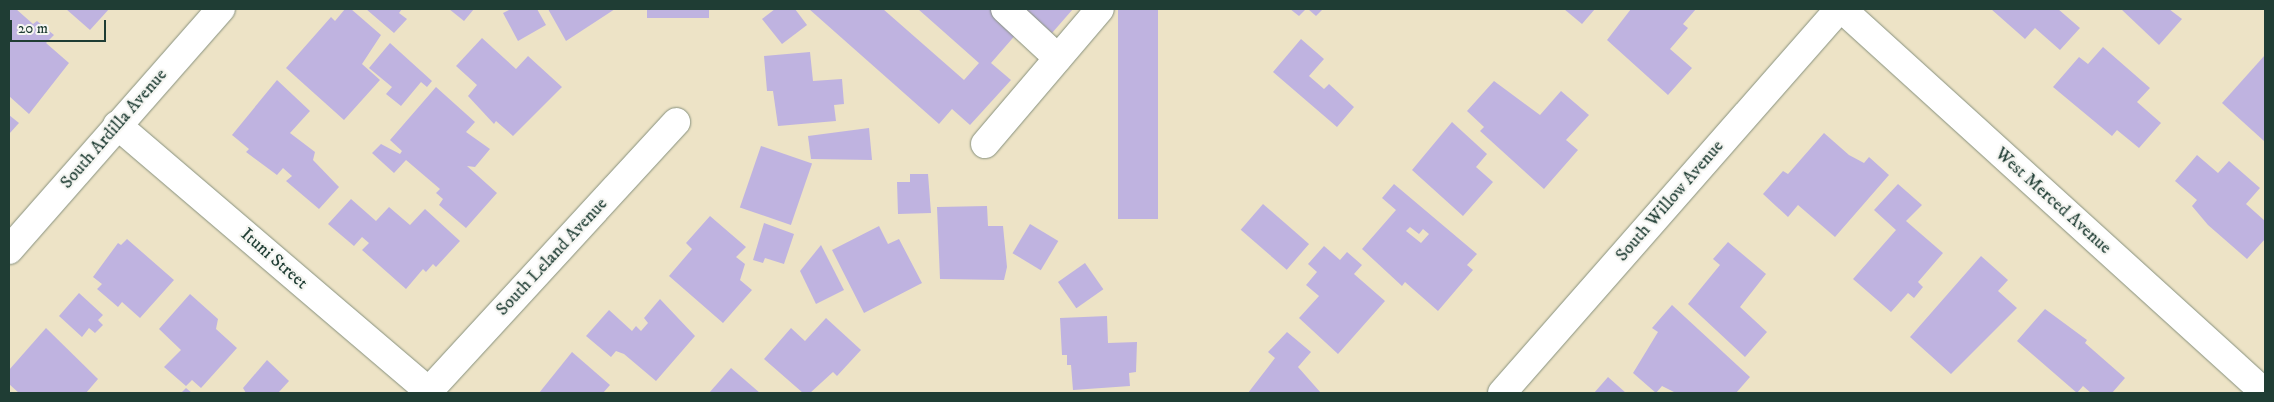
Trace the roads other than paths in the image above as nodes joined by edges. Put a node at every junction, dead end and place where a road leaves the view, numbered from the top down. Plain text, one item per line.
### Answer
1 (221, 9) edge
2 (1005, 9) edge
3 (1100, 9) edge
4 (1840, 9) edge
5 (1058, 58) junction
6 (676, 122) dead end
7 (117, 125) junction
8 (985, 144) dead end
9 (9, 250) edge
10 (2265, 392) edge
11 (429, 393) edge
12 (1502, 393) edge

1 - 7 street, South Ardilla Avenue
2 - 5 street
3 - 5 street
4 - 10 street, West Merced Avenue
4 - 12 street, South Willow Avenue
5 - 8 street
6 - 11 street, South Leland Avenue
7 - 9 street, South Ardilla Avenue
7 - 11 street, Ituni Street

